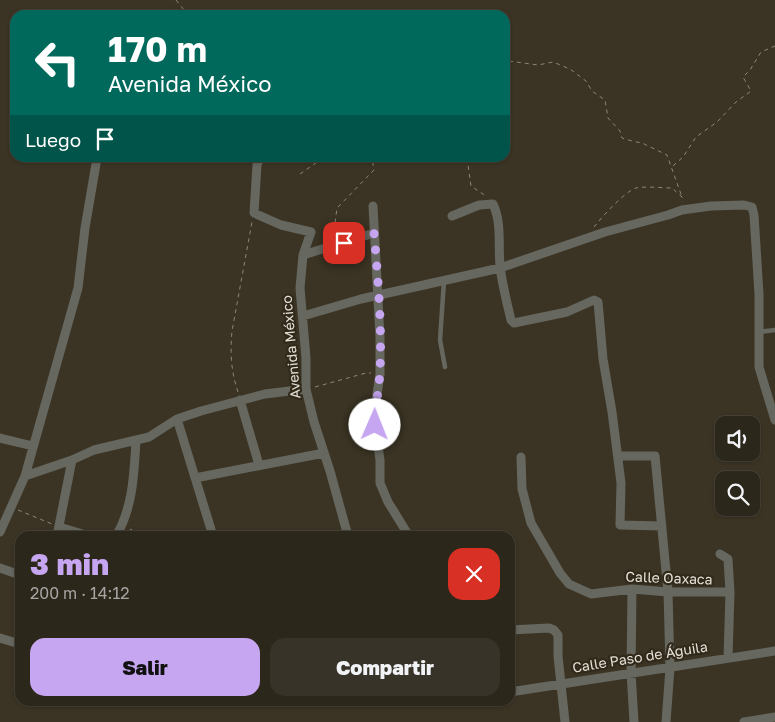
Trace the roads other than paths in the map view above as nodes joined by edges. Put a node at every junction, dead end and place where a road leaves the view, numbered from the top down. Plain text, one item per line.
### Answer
1 (96, 162) edge
2 (258, 162) edge
3 (373, 206) dead end
4 (452, 216) dead end
5 (374, 233) junction
6 (303, 255) junction
7 (500, 268) junction
8 (444, 281) junction
9 (378, 296) junction
10 (303, 316) junction
11 (775, 330) edge
12 (758, 332) junction
13 (445, 367) dead end
14 (306, 389) junction
15 (240, 400) junction
16 (177, 419) junction
17 (775, 420) edge
18 (0, 438) edge
19 (136, 441) junction
20 (33, 446) junction
21 (324, 453) junction
22 (618, 456) junction
23 (521, 457) dead end
24 (72, 460) junction
25 (259, 465) junction
26 (25, 476) junction
27 (195, 478) junction
28 (662, 526) junction
29 (58, 531) edge
30 (119, 531) edge
31 (211, 531) edge
32 (347, 531) edge
33 (406, 531) edge
34 (0, 532) edge
35 (720, 554) dead end
36 (0, 568) edge
37 (15, 573) edge
38 (632, 589) junction
39 (668, 592) junction
40 (730, 592) junction
41 (515, 630) edge
42 (0, 638) edge
43 (15, 642) edge
44 (775, 651) edge
45 (728, 658) junction
46 (670, 668) junction
47 (631, 672) junction
48 (562, 683) junction
49 (515, 691) edge
50 (775, 717) edge
51 (565, 722) edge
52 (634, 722) edge
53 (666, 722) edge
54 (744, 722) edge

1 - 20 street
2 - 6 street, Avenida México
3 - 5 street
4 - 7 street
5 - 6 street
5 - 9 street
6 - 10 street, Avenida México
7 - 8 street
7 - 12 street
7 - 22 street
8 - 9 street
8 - 13 lane
9 - 10 street
9 - 33 street
10 - 14 street, Avenida México
11 - 12 lane
12 - 17 street
14 - 15 street
14 - 21 street, Avenida México
15 - 16 street
15 - 25 street
16 - 19 street
16 - 27 street
18 - 20 street
19 - 24 street
19 - 30 street
20 - 26 street
21 - 25 street
21 - 32 street, Avenida México
22 - 28 street
22 - 28 street
23 - 38 street, Calle Oaxaca
24 - 26 street
24 - 29 street
25 - 27 street
26 - 34 street
27 - 31 street
28 - 39 street
35 - 40 street
36 - 37 street
38 - 39 street, Calle Oaxaca
38 - 47 street
39 - 40 street, Calle Oaxaca
39 - 46 street
40 - 45 street
41 - 48 street
42 - 43 street
44 - 45 street, Calle Paso de Águila
45 - 46 street, Calle Paso de Águila
46 - 47 street, Calle Paso de Águila
46 - 53 street
47 - 48 street, Calle Paso de Águila
47 - 52 street
48 - 49 street, Calle Paso de Águila
48 - 51 street
50 - 54 street

